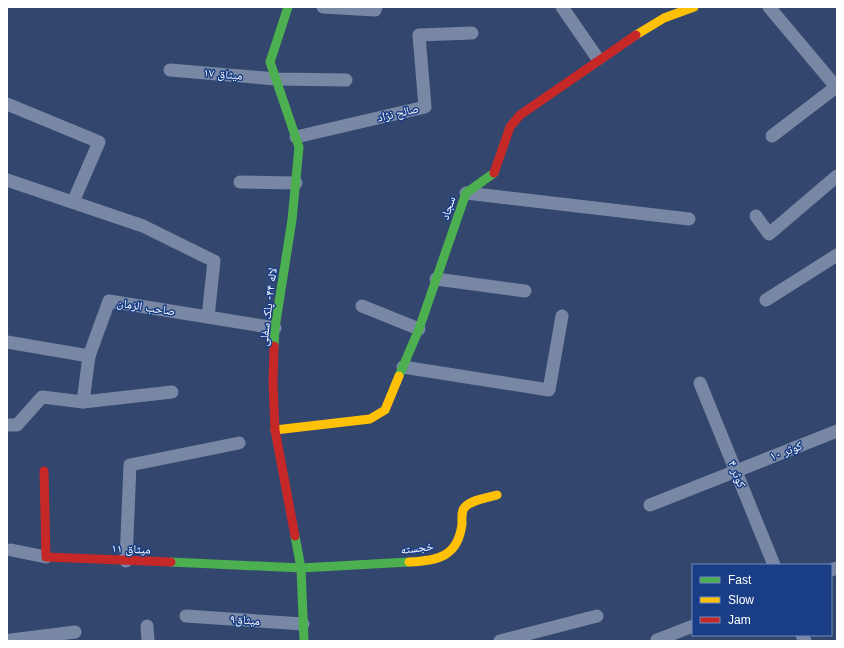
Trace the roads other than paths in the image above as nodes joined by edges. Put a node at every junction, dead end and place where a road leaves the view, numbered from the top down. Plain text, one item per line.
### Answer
1 (288, 7) edge
2 (323, 7) edge
3 (376, 7) edge
4 (562, 7) edge
5 (694, 7) edge
6 (769, 7) edge
7 (472, 33) dead end
8 (598, 59) junction
9 (170, 70) dead end
10 (276, 79) junction
11 (346, 80) dead end
12 (837, 87) edge
13 (7, 104) edge
14 (772, 136) dead end
15 (296, 137) junction
16 (837, 176) edge
17 (7, 180) edge
18 (240, 182) dead end
19 (296, 183) junction
20 (466, 193) junction
21 (73, 202) junction
22 (756, 216) dead end
23 (689, 219) dead end
24 (837, 255) edge
25 (436, 279) junction
26 (525, 290) dead end
27 (766, 300) dead end
28 (362, 306) dead end
29 (562, 316) dead end
30 (208, 317) junction
31 (275, 328) junction
32 (418, 329) junction
33 (7, 342) edge
34 (89, 356) junction
35 (403, 367) junction
36 (700, 383) dead end
37 (172, 392) dead end
38 (82, 402) junction
39 (7, 425) edge
40 (276, 430) junction
41 (837, 431) edge
42 (239, 443) dead end
43 (44, 470) dead end
44 (736, 471) junction
45 (497, 495) dead end
46 (650, 505) dead end
47 (11, 550) dead end
48 (46, 557) junction
49 (126, 561) junction
50 (774, 564) edge
51 (301, 568) junction
52 (186, 616) dead end
53 (597, 616) dead end
54 (303, 624) junction
55 (147, 626) dead end
56 (692, 626) edge
57 (76, 632) dead end
58 (40, 638) edge
59 (11, 640) dead end
60 (657, 640) edge
61 (148, 641) edge
62 (304, 641) edge
63 (500, 641) edge

1 - 10 street, لاله ۴۴- پلک سفلی
2 - 3 street
4 - 8 street
5 - 8 street, سجاد
6 - 12 street
7 - 15 street, صالح نژاد
8 - 20 street, سجاد
9 - 10 street, میثاق ۱۷
10 - 11 street, میثاق ۱۷
10 - 15 street, لاله ۴۴- پلک سفلی
12 - 14 street
13 - 21 street
15 - 19 street, لاله ۴۴- پلک سفلی
16 - 22 street
17 - 21 street
18 - 19 street
19 - 31 street, لاله ۴۴- پلک سفلی
20 - 23 street
20 - 25 street, سجاد
21 - 30 street
24 - 27 street
25 - 26 street
25 - 32 street, سجاد
28 - 32 street
29 - 35 street
30 - 31 street, صاحب الزمان
30 - 34 street, صاحب الزمان
31 - 40 street, لاله ۴۴- پلک سفلی
32 - 35 street, سجاد
33 - 34 street
34 - 38 street
35 - 40 street, سجاد
36 - 44 street, کوثر ۴
37 - 38 street
38 - 39 street
40 - 51 street, لاله ۴۴- پلک سفلی
41 - 44 street, کوثر ۱۰
42 - 49 street
43 - 48 street
44 - 46 street, کوثر ۱۰
44 - 50 street, کوثر ۴
45 - 51 street, خجسته
47 - 48 street
48 - 49 street, میثاق ۱۱
49 - 51 street, میثاق ۱۱
51 - 54 street, لاله ۴۴- پلک سفلی
52 - 54 street, میثاق۹
53 - 63 street
54 - 62 street, لاله ۴۴- پلک سفلی
55 - 61 street
56 - 60 street
57 - 58 street
58 - 59 street

